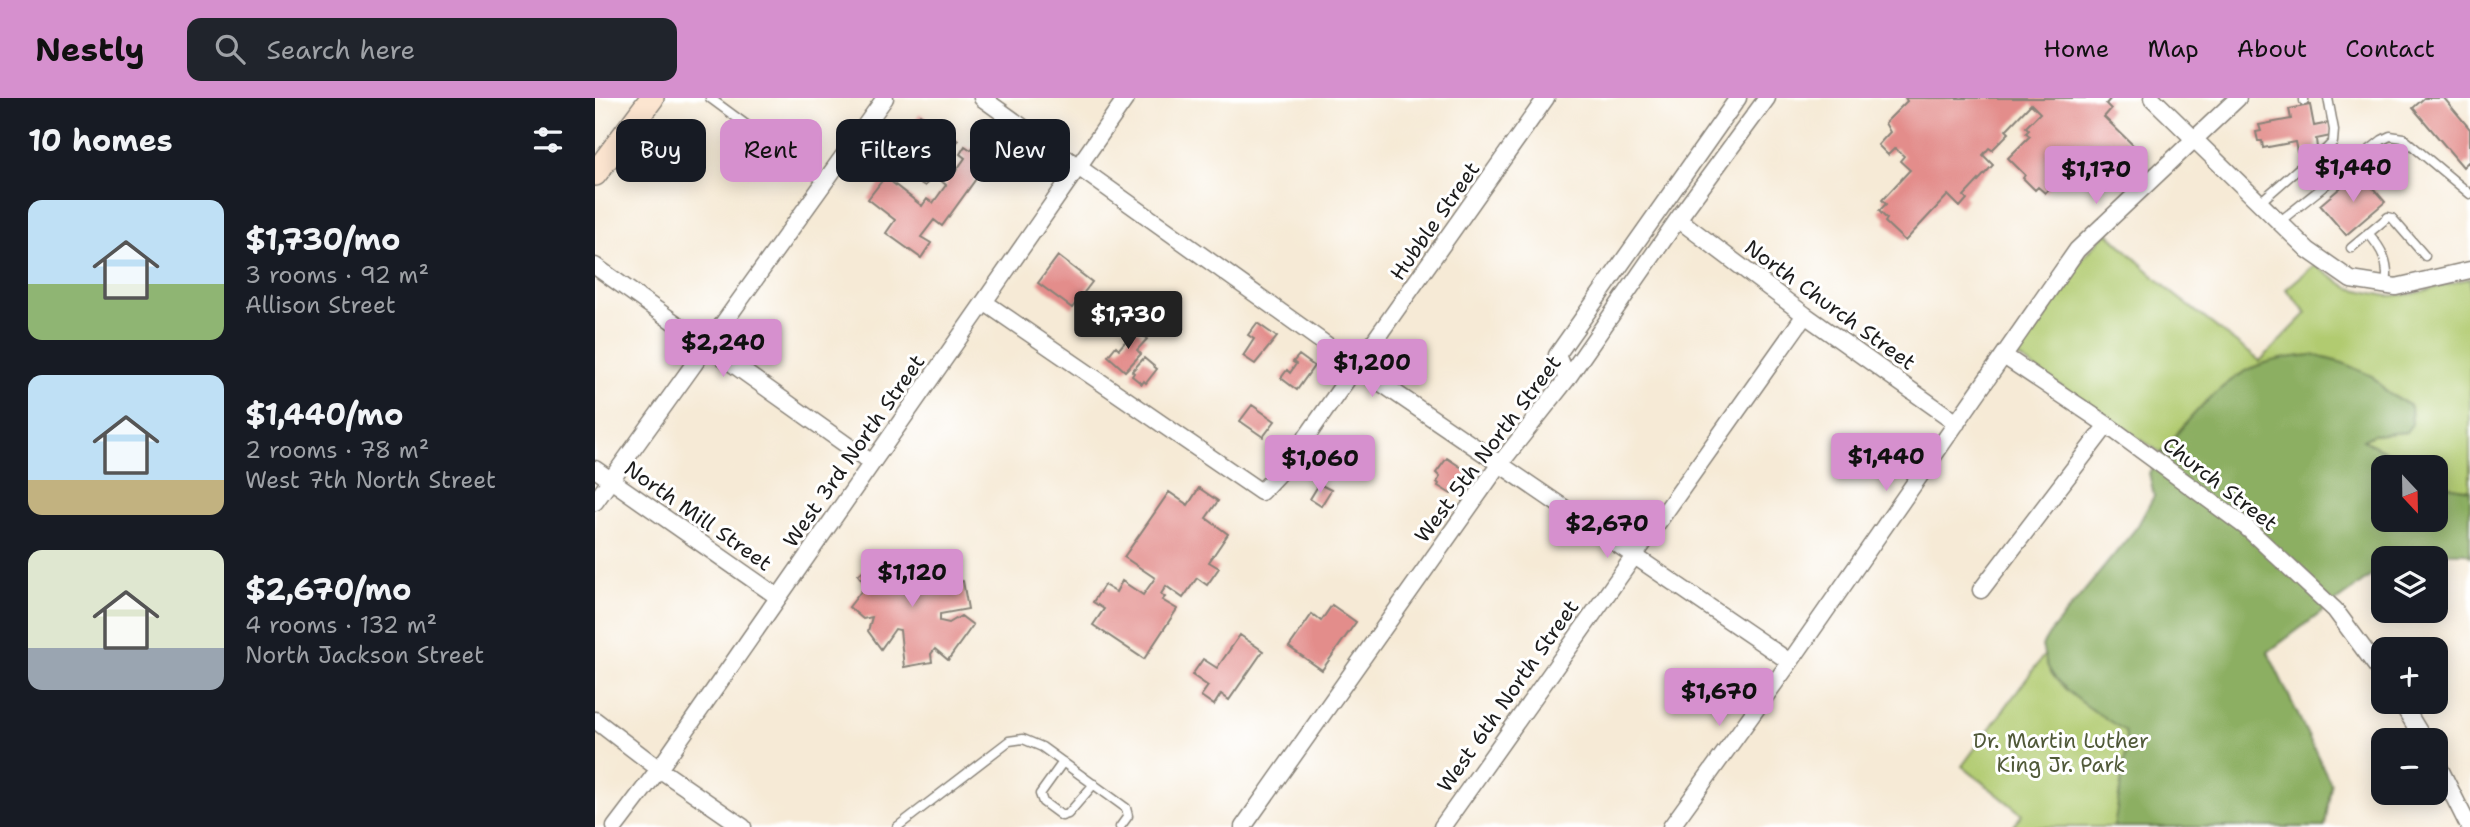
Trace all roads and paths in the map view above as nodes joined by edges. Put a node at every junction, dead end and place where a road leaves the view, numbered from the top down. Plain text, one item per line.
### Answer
1 (652, 98) edge
2 (710, 98) edge
3 (885, 98) edge
4 (982, 98) edge
5 (1126, 98) edge
6 (1546, 98) edge
7 (1738, 98) edge
8 (1767, 98) edge
9 (2152, 98) edge
10 (2238, 98) edge
11 (2328, 98) edge
12 (2195, 140) junction
13 (1078, 167) junction
14 (595, 174) edge
15 (824, 182) junction
16 (2470, 194) edge
17 (2259, 203) junction
18 (1678, 219) junction
19 (2280, 222) junction
20 (2368, 233) junction
21 (2351, 248) dead end
22 (2425, 256) dead end
23 (595, 266) edge
24 (2470, 270) edge
25 (2386, 285) junction
26 (984, 302) junction
27 (1805, 315) junction
28 (707, 345) junction
29 (2004, 356) junction
30 (1356, 366) junction
31 (1567, 379) junction
32 (1957, 423) junction
33 (2107, 425) junction
34 (872, 463) junction
35 (1499, 465) junction
36 (595, 469) edge
37 (611, 481) junction
38 (595, 502) edge
39 (1632, 556) junction
40 (1981, 590) dead end
41 (778, 597) junction
42 (2371, 659) edge
43 (1790, 662) junction
44 (595, 720) edge
45 (1063, 762) junction
46 (659, 769) junction
47 (1094, 784) junction
48 (2448, 785) edge
49 (615, 827) edge
50 (743, 827) edge
51 (897, 827) edge
52 (1120, 827) edge
53 (1244, 827) edge
54 (1442, 827) edge
55 (1671, 827) edge
56 (2469, 827) edge

1 - 14 main road
2 - 15 lane
3 - 15 street
4 - 13 street
5 - 13 street, West 3rd North Street
6 - 30 street, Hubble Street
7 - 31 street
8 - 18 street, West 5th North Street
9 - 12 street
10 - 12 street
11 - 17 lane
12 - 17 street
12 - 29 street
13 - 26 street, West 3rd North Street
13 - 30 street
15 - 28 street
16 - 19 lane
17 - 19 street
18 - 27 street, North Church Street
18 - 31 street, West 5th North Street
19 - 25 street
20 - 21 lane
20 - 22 lane
20 - 25 lane
23 - 28 street
24 - 25 street
26 - 30 street, Hubble Street
26 - 34 street, West 3rd North Street
27 - 32 street, North Church Street
27 - 39 street, West 6th North Street
28 - 34 street
28 - 37 street
29 - 32 street
29 - 33 street, Church Street
30 - 35 street
31 - 35 street, West 5th North Street
32 - 43 street
33 - 40 street
33 - 42 street, Church Street
34 - 41 street, West 3rd North Street
35 - 39 street
35 - 53 street, West 5th North Street
36 - 37 street, North Mill Street
37 - 38 street
37 - 41 street, North Mill Street
39 - 43 street
39 - 54 street, West 6th North Street
41 - 46 street, West 3rd North Street
43 - 55 street
44 - 46 street
45 - 47 lane
45 - 47 lane
45 - 51 lane
46 - 49 street, West 3rd North Street
46 - 50 street
47 - 52 lane
48 - 56 street

